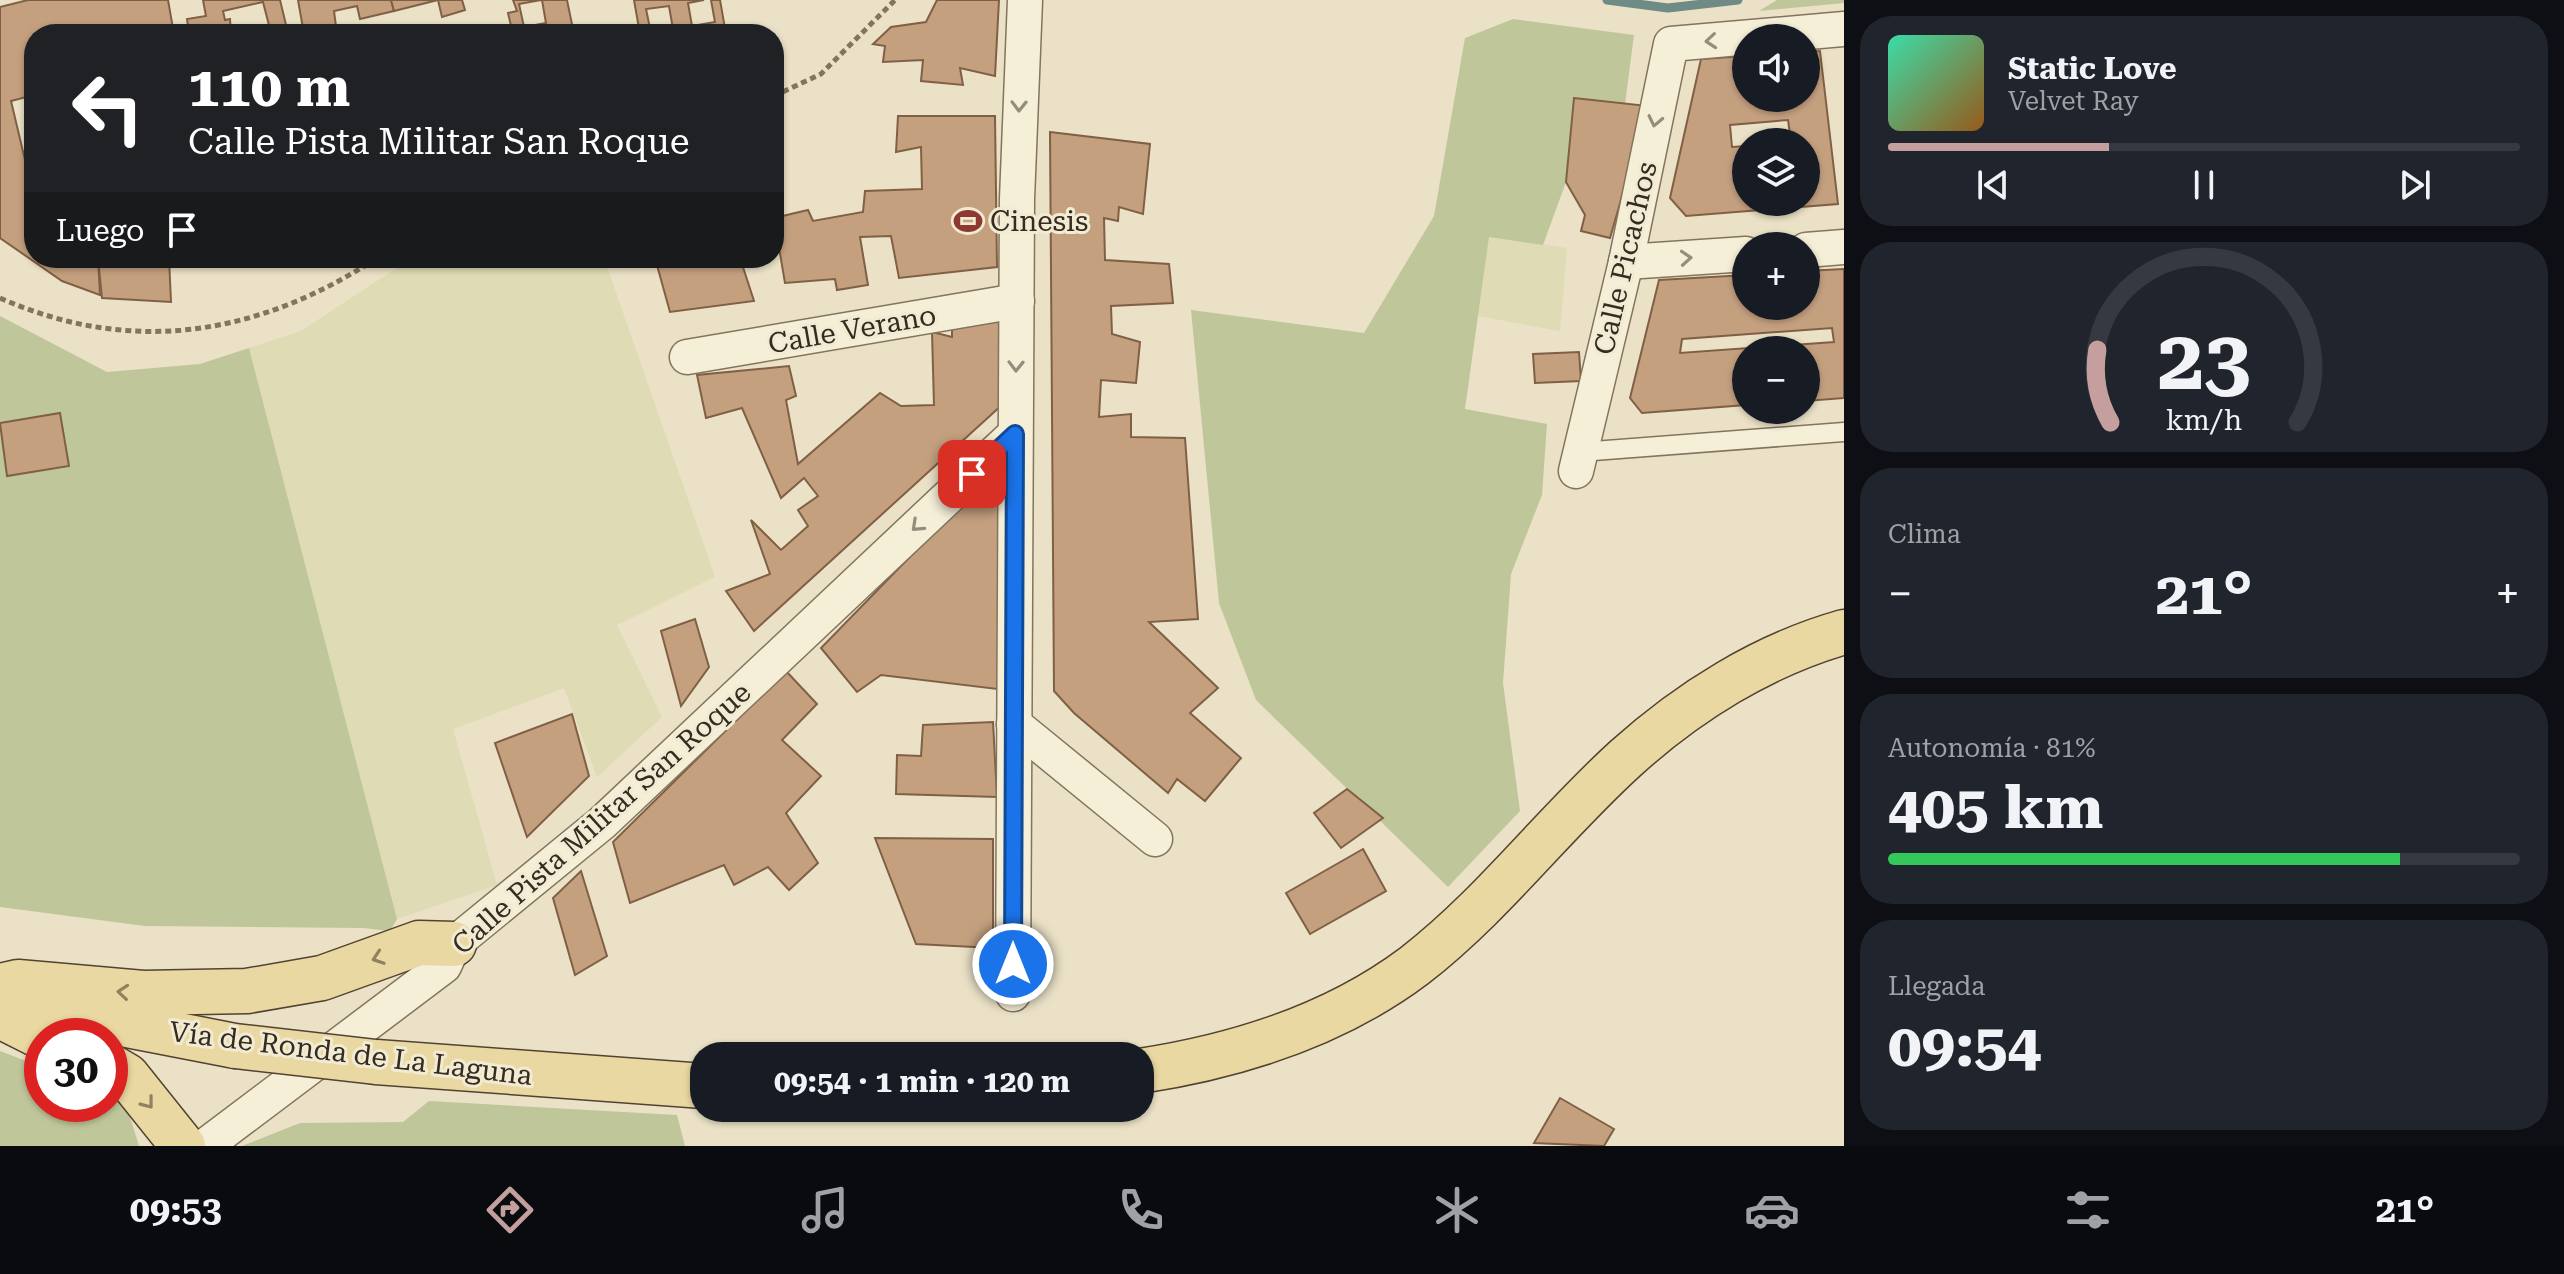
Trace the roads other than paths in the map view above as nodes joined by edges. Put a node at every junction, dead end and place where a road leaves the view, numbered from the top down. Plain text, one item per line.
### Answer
1 (1025, 0) edge
2 (1844, 29) edge
3 (1844, 247) edge
4 (1820, 249) edge
5 (1732, 255) edge
6 (1626, 262) junction
7 (1017, 301) junction
8 (687, 357) dead end
9 (1844, 432) edge
10 (1015, 434) junction
11 (1578, 462) joint
12 (1844, 632) edge
13 (1014, 724) junction
14 (1155, 839) dead end
15 (454, 944) junction
16 (0, 986) edge
17 (1013, 994) dead end
18 (0, 1001) edge
19 (0, 1016) edge
20 (24, 1028) edge
21 (1154, 1069) edge
22 (128, 1077) edge
23 (690, 1085) edge
24 (183, 1146) edge
25 (205, 1146) edge

1 -> 7 street
2 -> 6 street, Calle Picachos
3 - 4 street
6 -> 5 street
6 - 11 street, Calle Picachos
7 - 8 street, Calle Verano
7 -> 10 street
9 - 11 lane
10 - 13 street
10 -> 15 street, Calle Pista Militar San Roque
12 - 21 main road
13 - 14 street
13 - 17 street
15 -> 16 main road
15 - 25 street, Calle Pista Militar San Roque
18 - 23 main road, Vía de Ronda de La Laguna, bridge
19 - 20 main road
22 -> 24 main road

